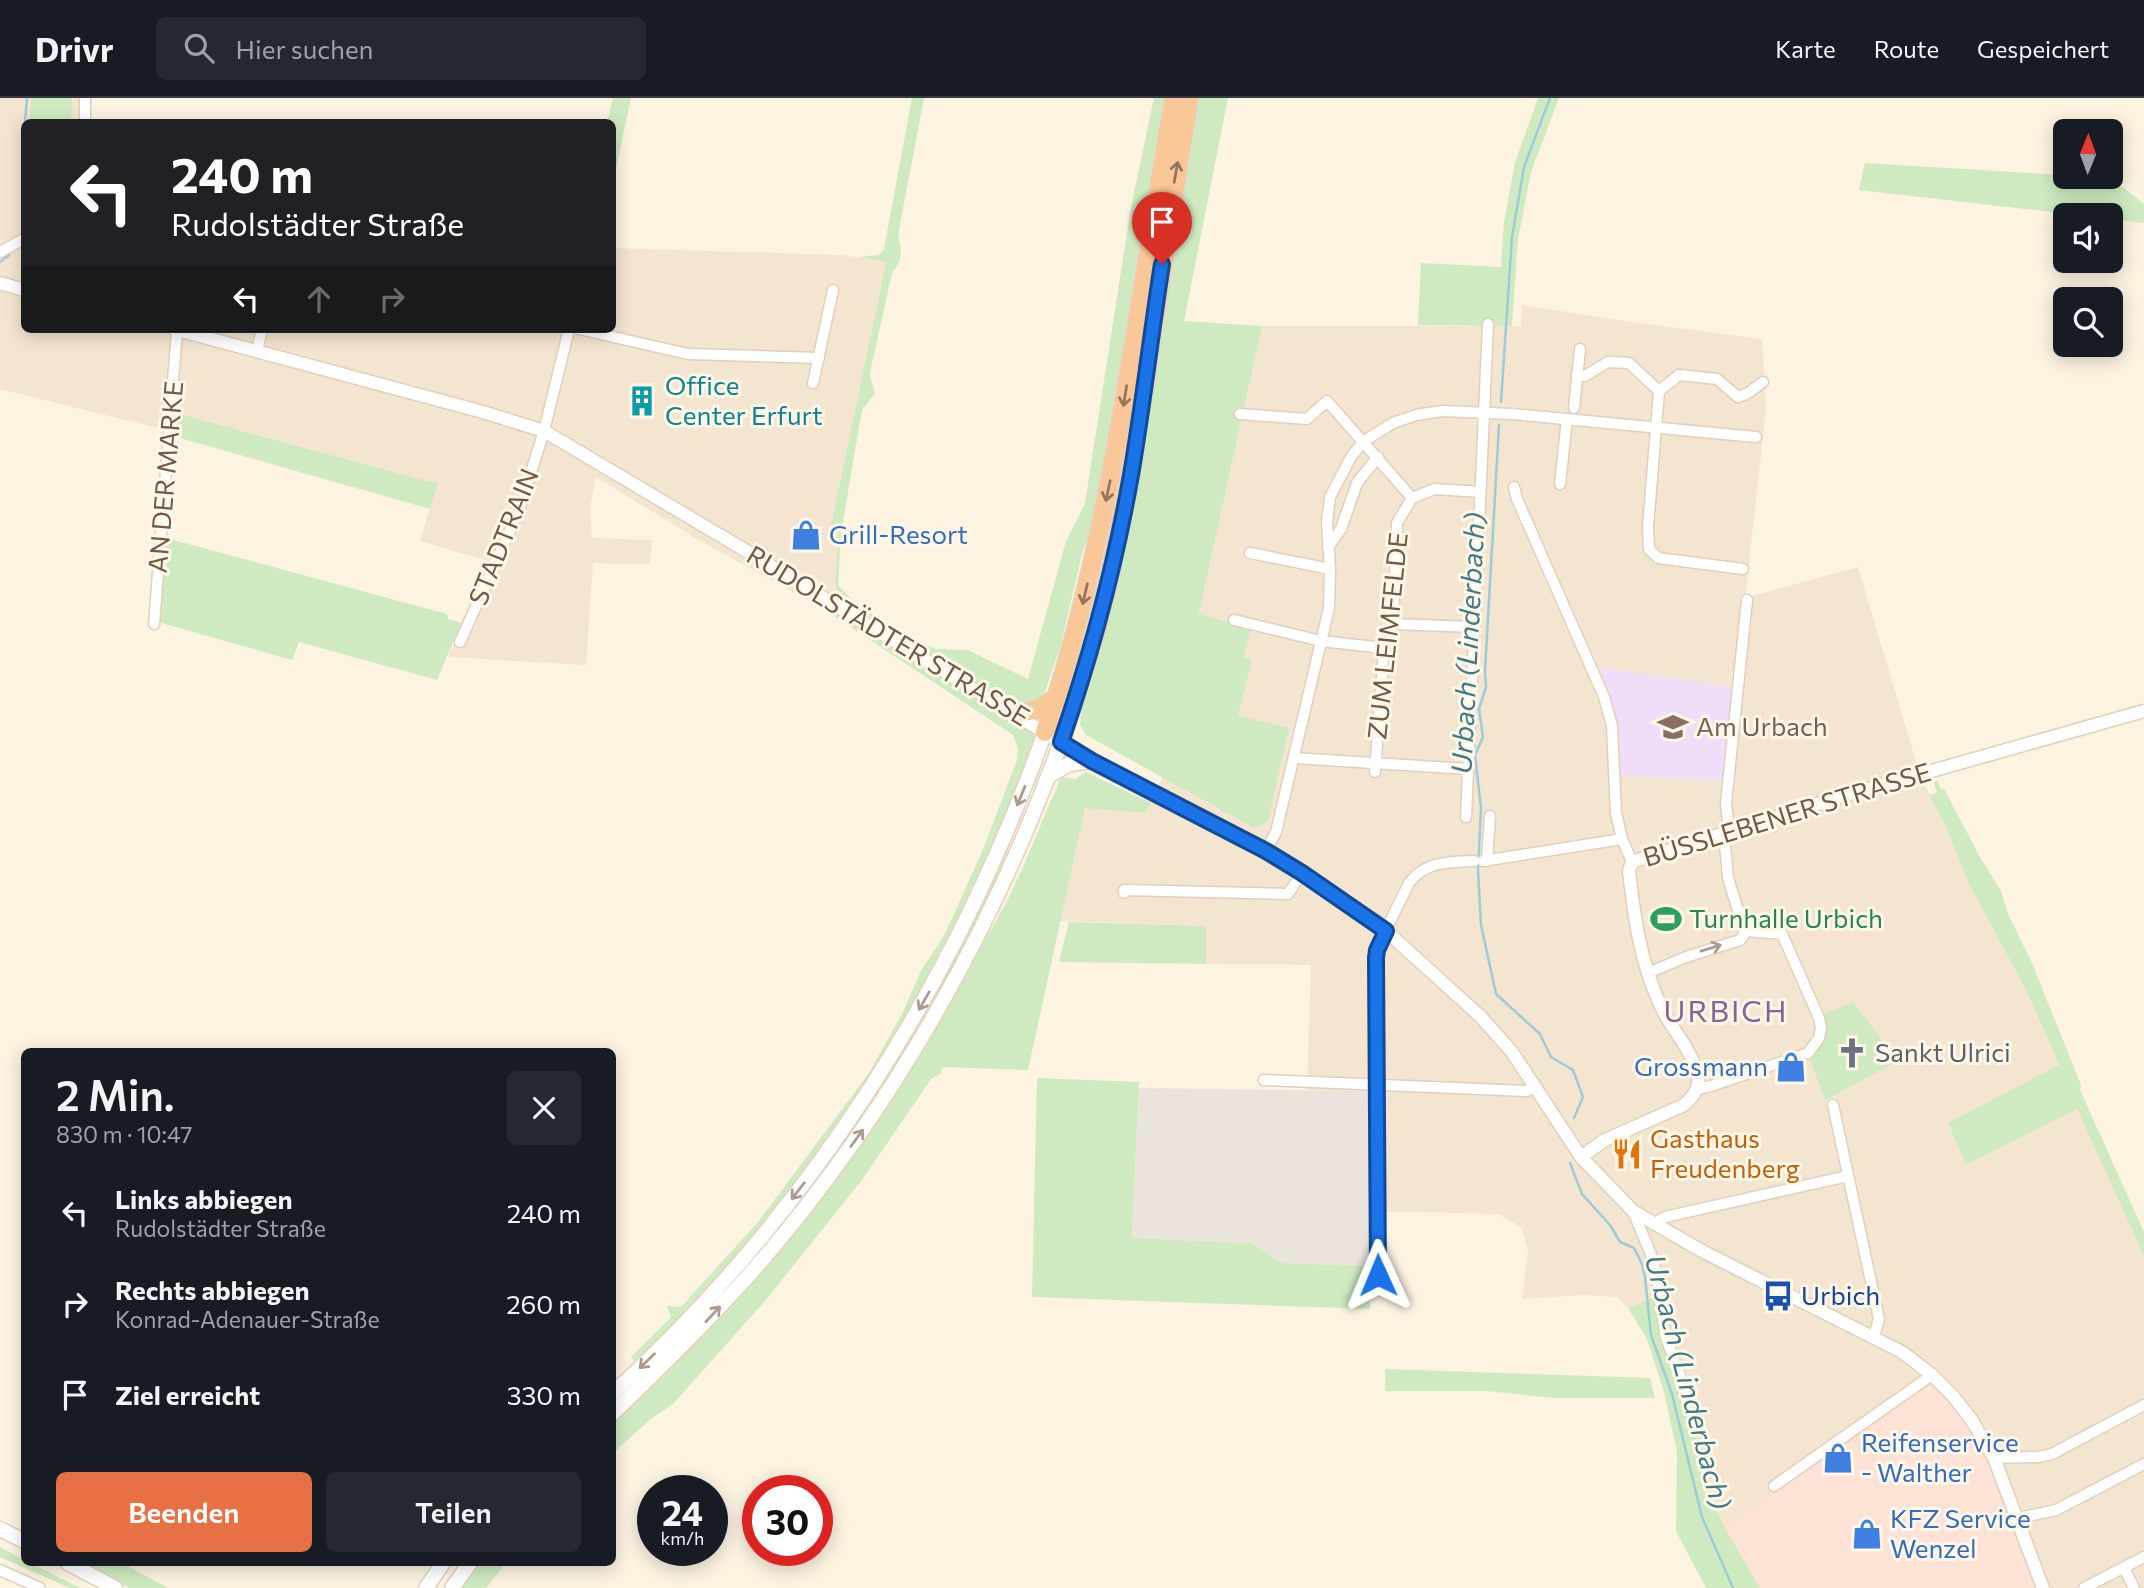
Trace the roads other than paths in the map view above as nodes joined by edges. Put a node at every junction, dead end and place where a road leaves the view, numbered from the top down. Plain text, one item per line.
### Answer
1 (85, 98) edge
2 (1174, 98) edge
3 (1189, 98) edge
4 (85, 119) edge
5 (21, 240) edge
6 (0, 251) edge
7 (0, 283) edge
8 (21, 288) edge
9 (833, 290) dead end
10 (1488, 324) dead end
11 (176, 333) edge
12 (191, 333) edge
13 (261, 333) edge
14 (568, 333) edge
15 (596, 333) edge
16 (1580, 349) dead end
17 (257, 351) junction
18 (819, 358) junction
19 (1577, 375) junction
20 (1763, 382) dead end
21 (813, 383) dead end
22 (1659, 391) junction
23 (1574, 408) dead end
24 (1483, 412) junction
25 (1240, 414) dead end
26 (1567, 419) junction
27 (1656, 429) junction
28 (544, 431) junction
29 (1756, 437) dead end
30 (1364, 442) junction
31 (1378, 457) junction
32 (1560, 484) dead end
33 (1514, 487) dead end
34 (1480, 492) junction
35 (1412, 498) junction
36 (1328, 547) junction
37 (1250, 553) dead end
38 (1331, 569) junction
39 (1743, 569) dead end
40 (1748, 600) dead end
41 (1234, 620) dead end
42 (154, 624) dead end
43 (1393, 624) junction
44 (1473, 627) junction
45 (1321, 641) junction
46 (460, 642) dead end
47 (1384, 648) junction
48 (1056, 698) junction
49 (2144, 711) edge
50 (1016, 714) junction
51 (1045, 732) junction
52 (1061, 742) junction
53 (1294, 758) junction
54 (1092, 761) junction
55 (1376, 767) junction
56 (1468, 769) junction
57 (1049, 776) junction
58 (1490, 816) dead end
59 (1466, 817) dead end
60 (1726, 833) junction
61 (1622, 839) junction
62 (1266, 851) junction
63 (1481, 861) junction
64 (1632, 862) junction
65 (1302, 873) junction
66 (1124, 893) dead end
67 (1386, 931) junction
68 (1745, 931) junction
69 (1648, 972) junction
70 (1264, 1080) dead end
71 (1377, 1086) junction
72 (1536, 1086) junction
73 (1697, 1089) junction
74 (1833, 1105) dead end
75 (1581, 1157) junction
76 (1848, 1176) junction
77 (1633, 1211) junction
78 (1653, 1224) junction
79 (1378, 1275) dead end
80 (1874, 1336) junction
81 (1932, 1375) junction
82 (616, 1390) edge
83 (1686, 1400) dead end
84 (2144, 1405) edge
85 (616, 1410) edge
86 (1994, 1458) junction
87 (2144, 1464) edge
88 (1774, 1486) dead end
89 (2018, 1518) junction
90 (0, 1529) edge
91 (21, 1540) edge
92 (2144, 1558) edge
93 (74, 1566) edge
94 (441, 1566) edge
95 (468, 1566) edge
96 (2124, 1568) junction
97 (0, 1570) edge
98 (40, 1588) edge
99 (115, 1588) edge
100 (426, 1588) edge
101 (452, 1588) edge
102 (2043, 1588) edge
103 (2084, 1588) edge
104 (2134, 1588) edge

1 - 4 street
2 -> 48 highway
52 -> 3 highway
5 - 6 street
7 - 8 street
9 - 18 street
10 - 24 street
11 - 42 street, AN DER MARKE
12 - 17 street, RUDOLSTÄDTER STRASSE
13 - 17 street
14 - 28 street, STADTRAIN
15 - 18 street
16 - 19 street
17 - 28 street, RUDOLSTÄDTER STRASSE
18 - 21 street
19 - 22 street
19 - 23 street
20 - 22 street
22 - 27 street
24 - 26 street
24 - 30 street
24 - 34 street
25 - 30 street
26 - 27 street
26 - 32 street
27 - 29 street
27 - 39 street
28 - 46 street, STADTRAIN
28 - 50 street, RUDOLSTÄDTER STRASSE
30 - 31 street
30 - 36 street
31 - 35 street
31 - 36 street
33 - 61 street
34 - 35 street, ZUM LEIMFELDE
34 - 44 street
35 - 43 street, ZUM LEIMFELDE
36 - 38 street
37 - 38 street
38 - 45 street
40 - 60 street
41 - 45 street
43 - 44 street
43 - 47 street, ZUM LEIMFELDE
44 - 56 street
45 - 47 street
45 - 53 street
47 - 55 street, ZUM LEIMFELDE
48 - 50 highway
48 - 51 highway
49 - 60 street, BÜSSLEBENER STRASSE
50 - 51 street, RUDOLSTÄDTER STRASSE
51 - 52 street, RUDOLSTÄDTER STRASSE
51 -> 82 main road
52 - 54 street, RUDOLSTÄDTER STRASSE
52 - 57 main road
53 - 55 street, ZUM LEIMFELDE
53 - 62 street
54 - 57 main road
54 - 62 street, RUDOLSTÄDTER STRASSE
55 - 56 street, ZUM LEIMFELDE
56 - 59 street
85 -> 57 main road
58 - 63 street
60 - 64 street, BÜSSLEBENER STRASSE
60 - 68 street
61 - 63 street
61 - 64 street
62 - 65 street, RUDOLSTÄDTER STRASSE
63 - 67 street
64 - 69 street, BÜSSLEBENER STRASSE
65 - 66 street
65 - 67 street, RUDOLSTÄDTER STRASSE
67 - 71 street
67 - 72 street, RUDOLSTÄDTER STRASSE
69 -> 68 street
68 - 73 street
69 - 73 street, BÜSSLEBENER STRASSE
70 - 71 street
71 - 72 street
71 - 79 street
72 - 75 street, RUDOLSTÄDTER STRASSE
73 - 75 street
74 - 76 street
75 - 77 street, RUDOLSTÄDTER STRASSE
76 - 78 street
76 - 80 street
77 - 78 street, RUDOLSTÄDTER STRASSE
77 - 83 street
78 - 80 street, RUDOLSTÄDTER STRASSE
80 - 81 street, RUDOLSTÄDTER STRASSE
81 - 86 street, RUDOLSTÄDTER STRASSE
81 - 88 street
84 - 86 street
86 - 89 street, RUDOLSTÄDTER STRASSE
87 - 89 street
89 - 102 street, RUDOLSTÄDTER STRASSE
90 - 91 main road
92 - 96 street
93 - 99 main road
94 - 100 main road
95 - 101 main road
96 - 103 street
96 - 104 street
97 - 98 street

